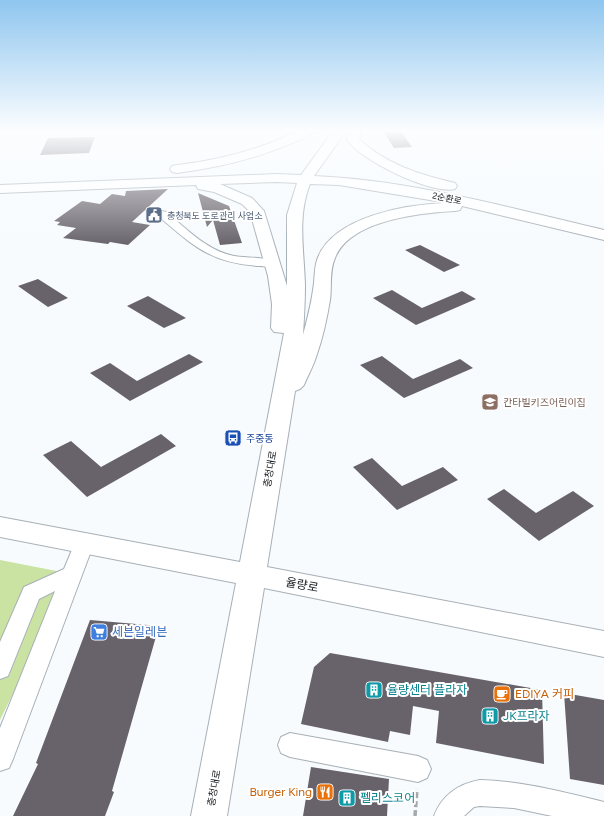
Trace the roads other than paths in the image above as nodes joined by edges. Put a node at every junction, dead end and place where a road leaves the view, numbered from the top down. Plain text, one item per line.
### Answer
1 (179, 169) edge
2 (312, 169) edge
3 (402, 169) edge
4 (308, 175) junction
5 (102, 177) junction
6 (0, 180) edge
7 (146, 182) junction
8 (0, 189) edge
9 (487, 199) junction
10 (162, 214) dead end
11 (529, 217) junction
12 (604, 225) edge
13 (604, 235) edge
14 (272, 263) junction
15 (280, 413) junction
16 (0, 528) edge
17 (84, 543) junction
18 (72, 574) junction
19 (252, 575) junction
20 (604, 644) edge
21 (0, 669) edge
22 (290, 745) dead end
23 (0, 759) edge
24 (418, 770) road end
25 (604, 815) edge
26 (209, 816) edge
27 (447, 816) edge

1 - 5 street
2 - 4 street, 충청대로
3 - 9 street
4 - 5 street, 2순환로
4 - 7 street, 2순환로
4 - 9 street, 2순환로
4 - 11 street, 2순환로
4 - 15 street, 충청대로
5 - 6 street, 2순환로
7 - 8 street, 2순환로
7 - 14 street
9 - 12 street, 2순환로
10 - 14 street
11 - 13 street, 2순환로
11 - 15 street
14 - 15 street
15 - 19 street, 충청대로
16 - 17 street, 율량로
17 - 18 street
17 - 19 street, 율량로
18 - 21 street
18 - 23 street
19 - 20 street, 율량로
19 - 26 street, 충청대로
22 - 24 street
25 - 27 street

